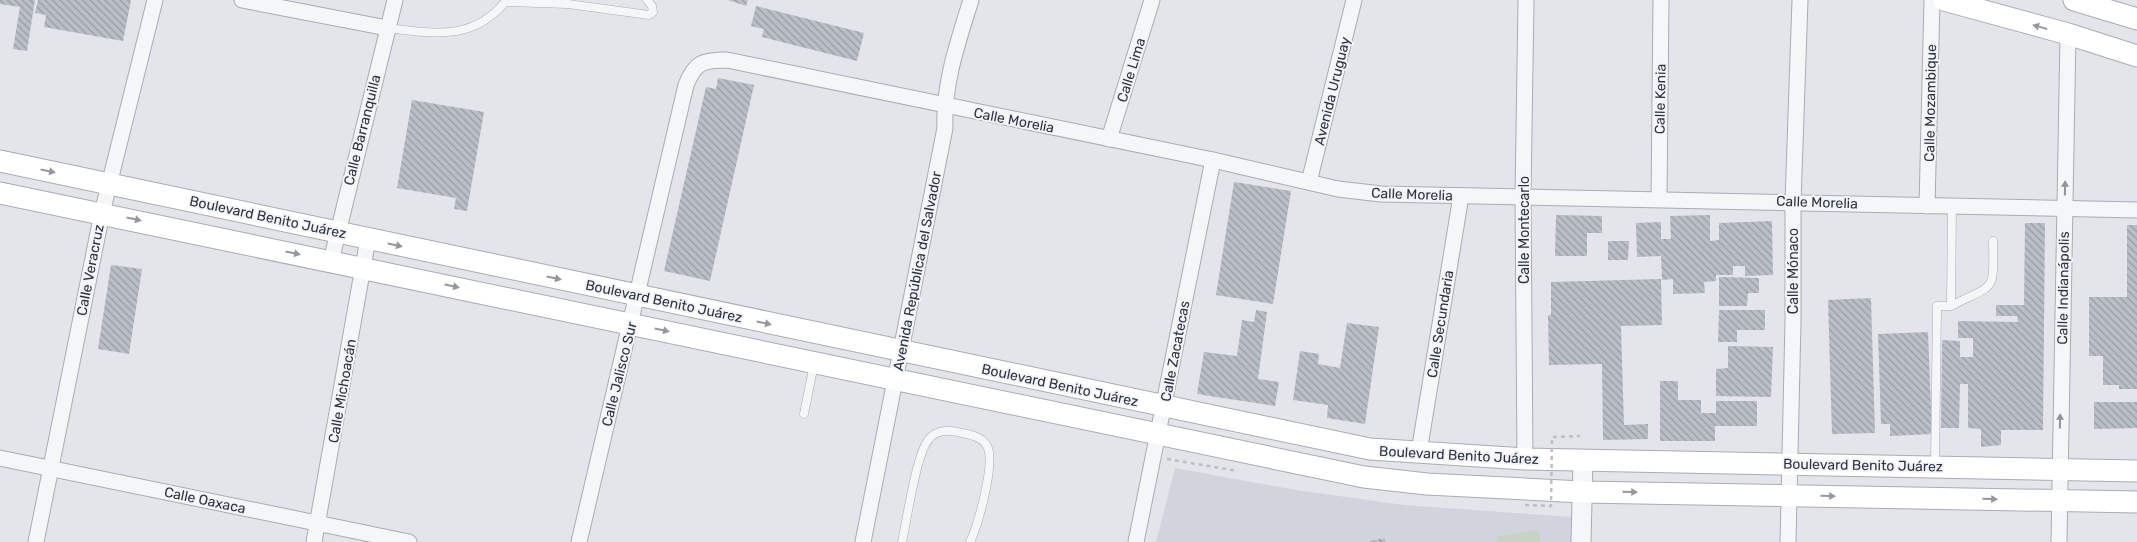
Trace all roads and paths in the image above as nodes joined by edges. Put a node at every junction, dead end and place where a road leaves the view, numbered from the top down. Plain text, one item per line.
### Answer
1 (155, 0) edge
2 (242, 0) edge
3 (395, 0) edge
4 (647, 0) edge
5 (971, 0) edge
6 (1152, 0) edge
7 (1354, 0) edge
8 (1526, 0) edge
9 (1661, 0) edge
10 (1800, 0) edge
11 (1932, 0) edge
12 (1944, 0) edge
13 (2074, 0) edge
14 (506, 1) edge
15 (2137, 19) edge
16 (387, 28) junction
17 (2068, 34) junction
18 (2137, 56) edge
19 (700, 63) joint
20 (944, 106) junction
21 (1109, 139) junction
22 (1213, 160) junction
23 (0, 161) edge
24 (1309, 182) junction
25 (109, 183) junction
26 (0, 193) edge
27 (1461, 196) junction
28 (1523, 197) junction
29 (1659, 199) junction
30 (1793, 202) junction
31 (1927, 206) junction
32 (1952, 206) junction
33 (2064, 209) junction
34 (2137, 210) edge
35 (102, 213) junction
36 (337, 232) junction
37 (368, 239) junction
38 (1993, 241) dead end
39 (331, 260) junction
40 (364, 267) junction
41 (638, 296) junction
42 (1951, 306) junction
43 (631, 323) junction
44 (902, 352) junction
45 (814, 362) junction
46 (896, 379) junction
47 (1163, 407) junction
48 (804, 414) dead end
49 (1158, 433) junction
50 (1580, 436) dead end
51 (1419, 452) junction
52 (0, 458) edge
53 (1526, 460) junction
54 (1583, 460) junction
55 (1790, 463) junction
56 (1935, 466) junction
57 (52, 469) junction
58 (2059, 469) junction
59 (2137, 471) edge
60 (1582, 492) junction
61 (1788, 496) junction
62 (2059, 501) junction
63 (2137, 502) edge
64 (1525, 505) dead end
65 (318, 524) junction
66 (36, 542) edge
67 (314, 542) edge
68 (409, 542) edge
69 (579, 542) edge
70 (863, 542) edge
71 (902, 542) edge
72 (970, 542) edge
73 (1136, 542) edge
74 (1581, 542) edge
75 (1788, 542) edge
76 (2059, 542) edge

1 - 25 street, Calle Veracruz
2 - 16 street
3 - 16 street, Calle Barranquilla
4 - 14 lane
5 - 20 street, Avenida República del Salvador
6 - 21 street, Calle Lima
7 - 24 street, Avenida Uruguay
8 - 28 street, Calle Montecarlo
9 - 29 street, Calle Kenia
10 - 30 street, Calle Mónaco
11 - 31 street, Calle Mozambique
17 -> 12 main road
13 - 15 main road
14 - 16 lane
16 - 36 street, Calle Barranquilla
17 - 18 main road
33 -> 17 street, Calle Indianápolis
19 - 20 street, Calle Morelia
19 - 41 street, Calle Jalisco Sur
20 - 21 street, Calle Morelia
20 - 44 street, Avenida República del Salvador
21 - 22 street, Calle Morelia
22 - 24 street, Calle Morelia
22 - 47 street, Calle Zacatecas
23 -> 25 main road, Boulevard Benito Juárez
24 - 27 street, Calle Morelia
25 - 35 street, Calle Veracruz
25 - 36 main road, Boulevard Benito Juárez
26 - 35 main road, Boulevard Benito Juárez
27 - 28 street, Calle Morelia
27 - 51 street, Calle Secundaria
28 - 29 street, Calle Morelia
28 - 53 street, Calle Montecarlo
29 - 30 street, Calle Morelia
30 - 31 street, Calle Morelia
30 - 55 street, Calle Mónaco
31 - 32 street, Calle Morelia
32 - 33 street, Calle Morelia
32 - 42 lane
33 - 34 street, Calle Morelia
58 -> 33 street, Calle Indianápolis
35 -> 39 main road, Boulevard Benito Juárez
35 - 57 street, Calle Veracruz
36 - 37 main road, Boulevard Benito Juárez
36 - 39 street, Calle Barranquilla
37 - 40 street, Calle Michoacán
37 -> 41 main road, Boulevard Benito Juárez
38 - 42 lane
39 - 40 main road, Boulevard Benito Juárez
40 -> 43 main road, Boulevard Benito Juárez
40 - 65 street, Calle Michoacán
41 - 43 street, Calle Jalisco Sur
41 -> 44 main road, Boulevard Benito Juárez
42 - 56 lane
43 -> 45 main road, Boulevard Benito Juárez
43 - 69 street, Calle Jalisco Sur
44 - 46 street, Avenida República del Salvador
44 - 47 main road, Boulevard Benito Juárez
45 - 46 main road, Boulevard Benito Juárez
45 - 48 lane
46 - 49 main road, Boulevard Benito Juárez
46 - 70 street, Avenida República del Salvador
47 - 49 street, Calle Zacatecas
47 - 51 main road, Boulevard Benito Juárez
49 - 60 main road, Boulevard Benito Juárez
49 - 73 street, Calle Zacatecas
50 - 64 path, bridge
51 - 53 main road, Boulevard Benito Juárez
52 - 57 street, Calle Oaxaca
53 - 54 main road, Boulevard Benito Juárez
54 - 55 main road, Boulevard Benito Juárez
54 - 60 street
55 - 56 main road, Boulevard Benito Juárez
55 - 61 street, Calle Mónaco
56 - 58 main road, Boulevard Benito Juárez
57 - 65 street, Calle Oaxaca
57 - 66 street, Calle Veracruz
58 - 59 main road, Boulevard Benito Juárez
58 - 62 street, Calle Indianápolis
60 -> 61 main road, Boulevard Benito Juárez
60 - 74 street
61 -> 62 main road, Boulevard Benito Juárez
61 - 75 street, Calle Mónaco
62 - 63 main road, Boulevard Benito Juárez
62 - 76 street, Calle Indianápolis
65 - 67 street, Calle Michoacán
65 - 68 street, Calle Oaxaca
71 - 72 lane

